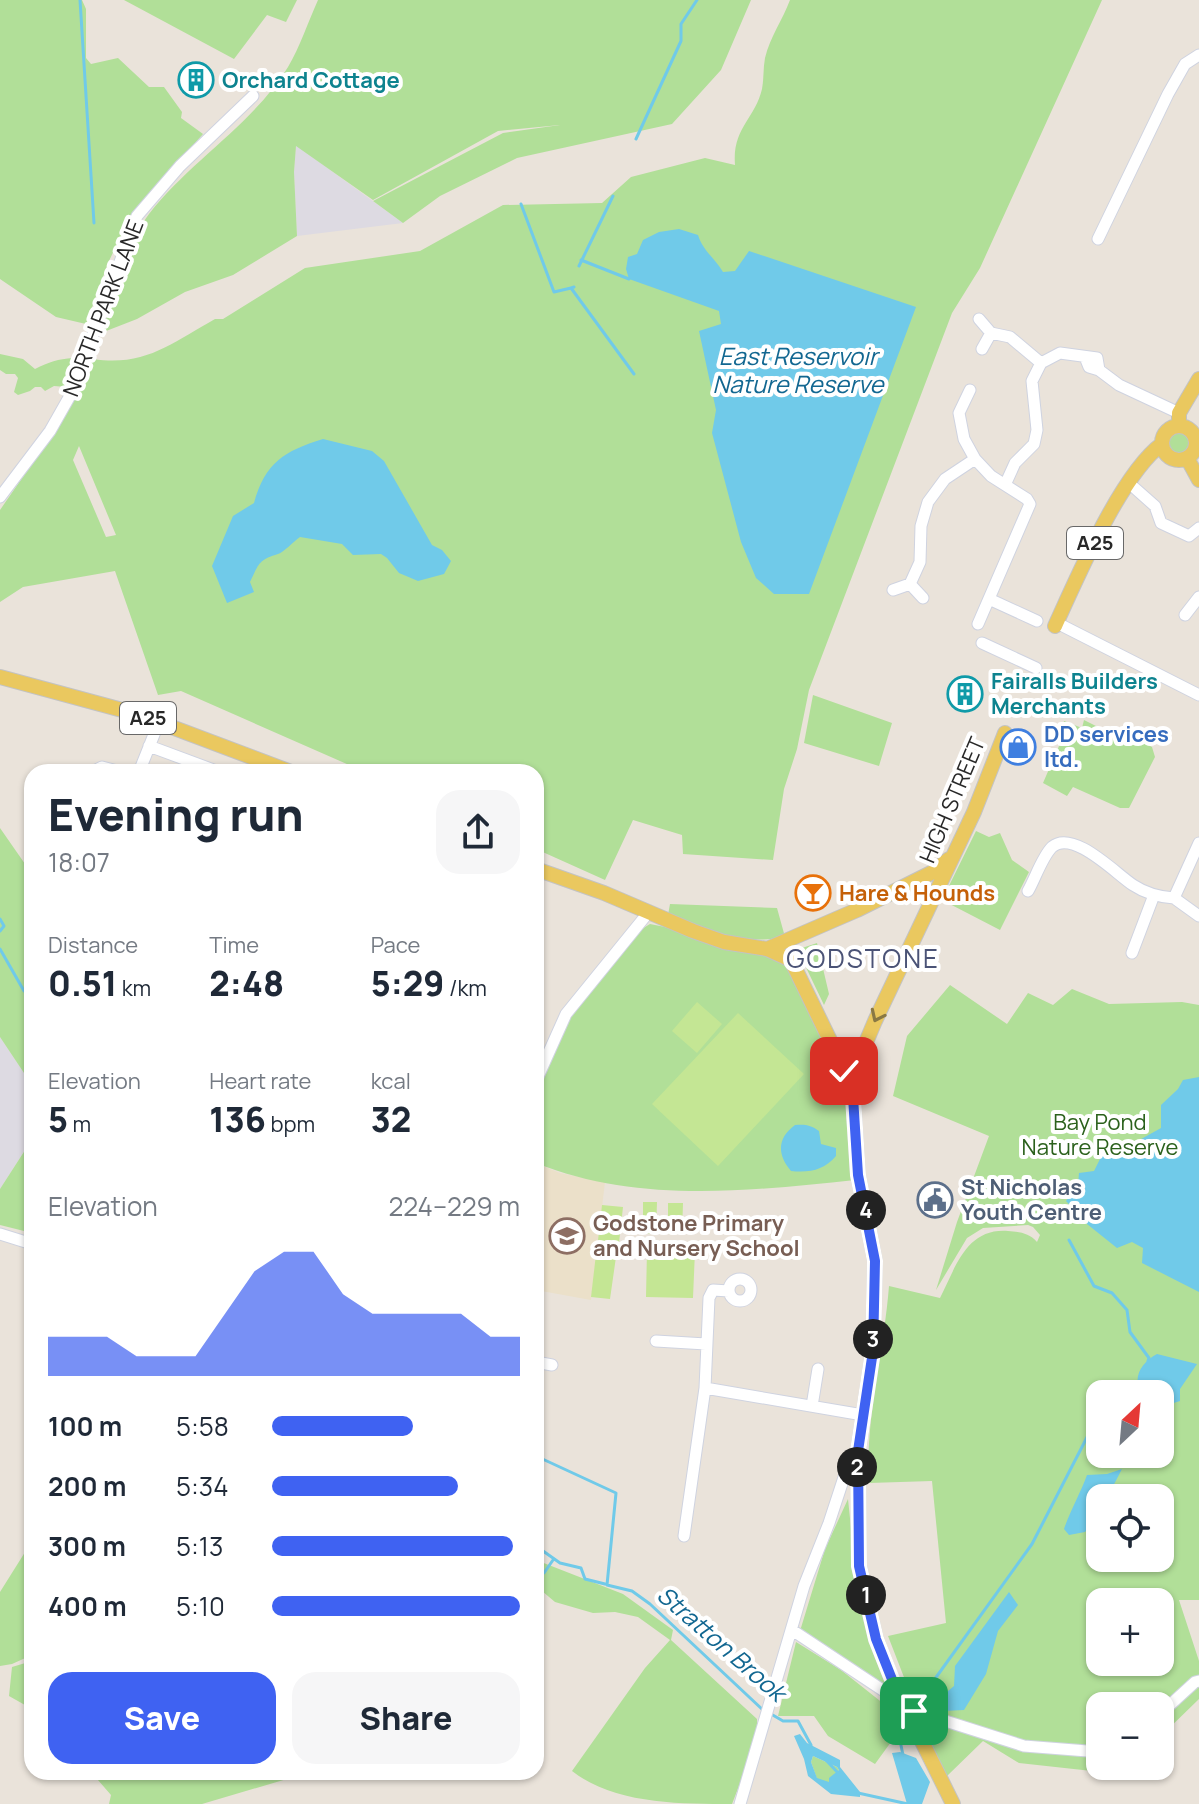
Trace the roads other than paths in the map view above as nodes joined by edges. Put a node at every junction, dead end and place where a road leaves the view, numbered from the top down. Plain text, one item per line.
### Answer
1 (1199, 55) edge
2 (253, 96) dead end
3 (1098, 239) dead end
4 (979, 319) dead end
5 (991, 333) junction
6 (982, 349) dead end
7 (1041, 363) junction
8 (1199, 379) edge
9 (970, 390) dead end
10 (1179, 420) junction
11 (1197, 436) edge
12 (1165, 450) junction
13 (1187, 458) junction
14 (975, 459) junction
15 (1199, 480) edge
16 (1129, 483) junction
17 (1005, 485) junction
18 (0, 497) edge
19 (1199, 528) edge
20 (910, 584) junction
21 (893, 590) dead end
22 (1199, 597) edge
23 (923, 598) dead end
24 (989, 599) junction
25 (1185, 615) dead end
26 (1037, 621) dead end
27 (978, 624) dead end
28 (1056, 624) joint
29 (982, 643) dead end
30 (1036, 668) dead end
31 (0, 677) edge
32 (1199, 695) edge
33 (159, 722) junction
34 (1005, 733) dead end
35 (149, 746) junction
36 (142, 764) edge
37 (197, 764) edge
38 (270, 764) edge
39 (1199, 843) edge
40 (953, 855) junction
41 (544, 872) edge
42 (927, 875) junction
43 (936, 891) junction
44 (1028, 891) dead end
45 (1154, 895) junction
46 (1174, 898) junction
47 (648, 913) junction
48 (1199, 916) edge
49 (804, 935) junction
50 (767, 949) junction
51 (1132, 953) dead end
52 (791, 960) junction
53 (862, 1060) junction
54 (544, 1063) edge
55 (841, 1063) junction
56 (853, 1097) junction
57 (0, 1234) edge
58 (24, 1242) edge
59 (729, 1291) dead end
60 (656, 1341) dead end
61 (706, 1344) junction
62 (544, 1364) edge
63 (552, 1365) dead end
64 (813, 1374) dead end
65 (705, 1388) junction
66 (812, 1406) junction
67 (863, 1415) junction
68 (858, 1451) junction
69 (684, 1536) dead end
70 (792, 1630) junction
71 (1199, 1681) edge
72 (1174, 1701) edge
73 (903, 1707) junction
74 (1086, 1751) edge
75 (740, 1804) edge
76 (953, 1804) edge

1 - 3 street
2 - 18 street, NORTH PARK LANE
4 - 5 street
5 - 6 street
5 - 7 street
7 - 10 street
7 - 17 street
8 - 10 main road
9 - 14 street
10 - 11 main road
10 - 12 main road
11 - 13 main road
12 - 13 main road
12 - 16 main road, A25
13 - 15 main road
14 - 17 street
14 - 20 street
16 - 19 street
16 - 28 main road, A25
17 - 24 street
20 - 21 street
20 - 23 street
22 - 25 street
24 - 26 street
24 - 27 street
28 - 32 street
29 - 30 street
31 - 33 main road, A25
33 - 35 street
33 - 38 main road, A25
34 - 40 main road, HIGH STREET
35 - 36 street
35 - 37 street
39 - 46 street
40 - 42 main road
40 - 43 main road, HIGH STREET
41 - 47 main road
42 - 43 main road
42 - 49 main road
43 -> 53 main road, HIGH STREET
44 - 45 street
45 - 46 street
45 - 51 street
46 - 48 street
47 - 50 main road
47 - 54 street
49 - 50 main road
49 - 52 main road
50 - 52 main road
52 - 55 main road
53 - 55 main road
53 - 56 main road, HIGH STREET
55 - 56 main road
56 - 67 main road
57 - 58 street
59 - 61 street
60 - 61 street
61 - 65 street
62 - 63 street
64 - 66 street
65 - 66 street
65 - 69 street
66 - 67 street
67 - 68 main road
68 - 70 street
68 - 73 main road
70 - 73 street
70 - 75 street
71 - 72 street
73 - 74 street
73 - 76 main road

